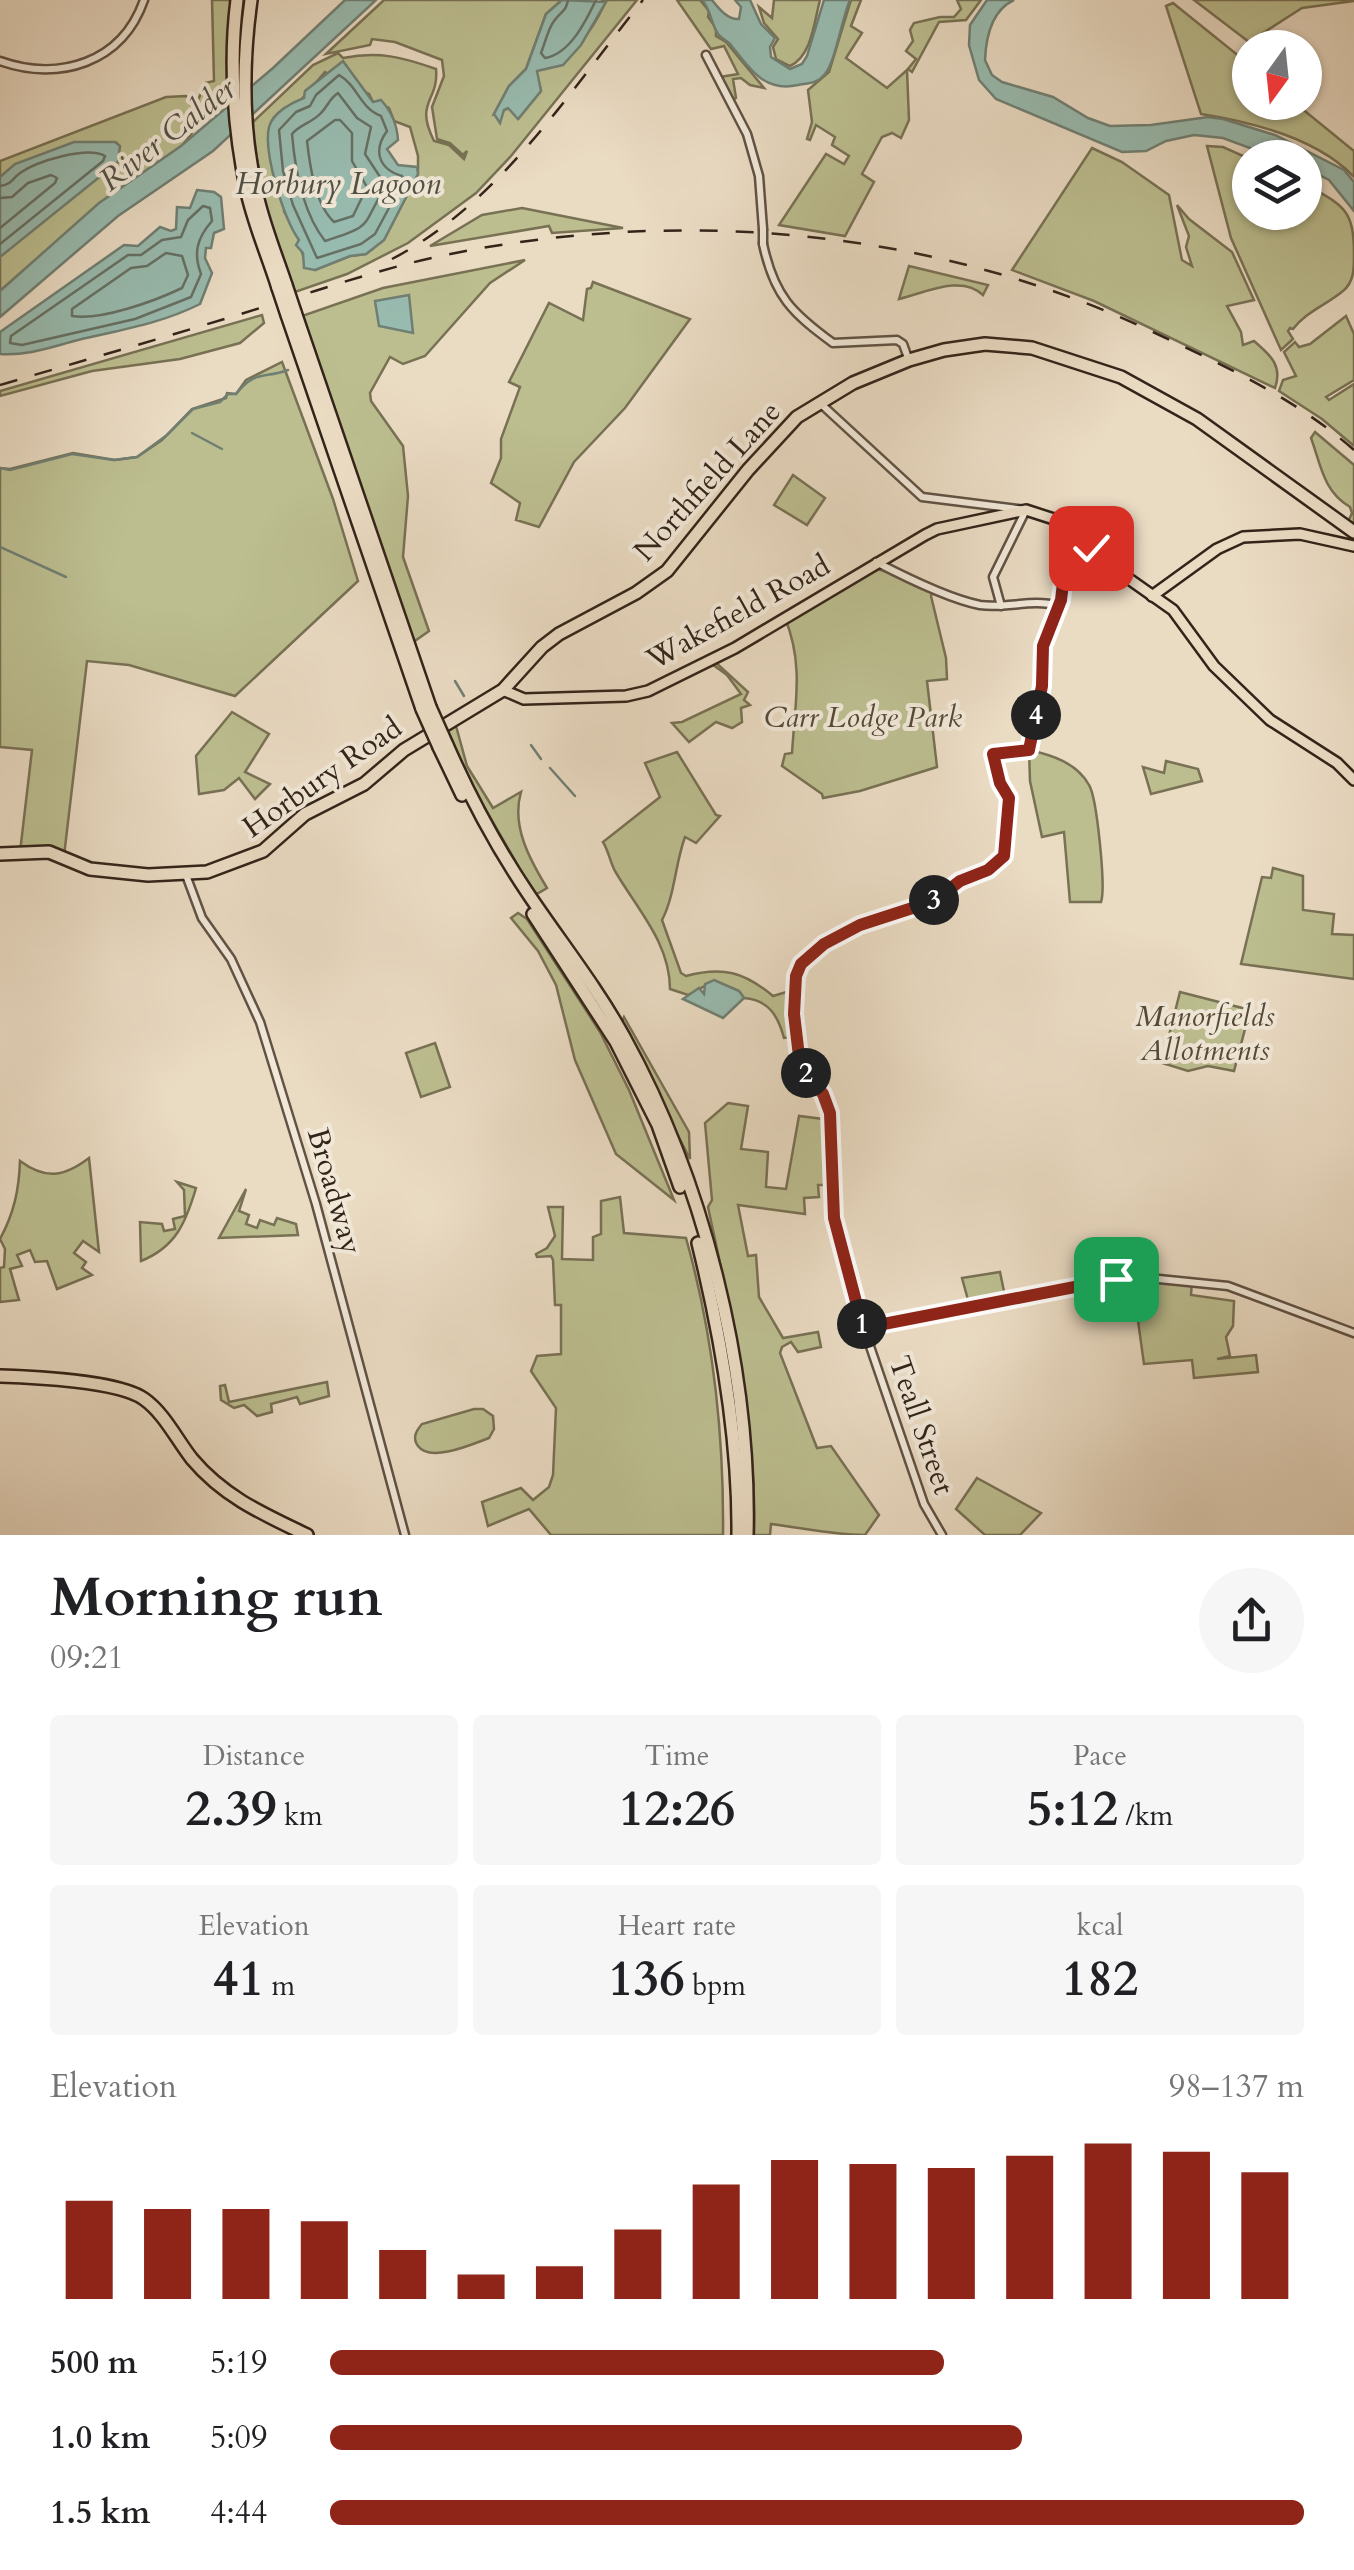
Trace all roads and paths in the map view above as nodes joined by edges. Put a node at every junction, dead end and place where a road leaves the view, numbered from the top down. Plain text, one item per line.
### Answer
1 (144, 0) edge
2 (239, 0) edge
3 (252, 0) edge
4 (706, 55) dead end
5 (0, 62) edge
6 (239, 77) junction
7 (909, 360) junction
8 (819, 402) junction
9 (1026, 510) junction
10 (1342, 524) junction
11 (1354, 532) edge
12 (1078, 537) junction
13 (1326, 538) junction
14 (1354, 546) edge
15 (876, 562) junction
16 (1152, 596) junction
17 (1001, 606) junction
18 (1058, 606) junction
19 (503, 690) junction
20 (436, 729) joint
21 (443, 746) junction
22 (1354, 780) edge
23 (0, 854) edge
24 (186, 874) junction
25 (863, 1328) junction
26 (1354, 1333) edge
27 (0, 1376) edge
28 (307, 1535) edge
29 (405, 1535) edge
30 (738, 1535) edge
31 (747, 1535) edge
32 (942, 1535) edge

1 - 5 street
2 - 6 highway
3 - 6 highway
4 - 7 street, bridge
6 - 21 highway, bridge
7 - 8 highway, Northfield Lane
7 - 10 highway, Northfield Lane
8 - 9 street
8 - 19 highway, Northfield Lane
9 - 12 main road
9 - 15 main road, Wakefield Road
9 - 17 street
10 - 11 highway, Northfield Lane
10 - 13 main road
12 - 16 main road
12 - 18 street
13 - 14 main road
13 - 16 main road
15 - 17 street
15 - 19 main road, Wakefield Road
16 - 22 main road
17 - 18 street
18 - 25 street, Teall Street
19 - 20 highway, Northfield Lane
20 - 24 highway, Horbury Road
21 - 30 highway
21 - 31 highway
23 - 24 highway, Horbury Road
24 - 29 street, Broadway
25 - 26 street
25 - 32 street, Teall Street
27 - 28 highway

